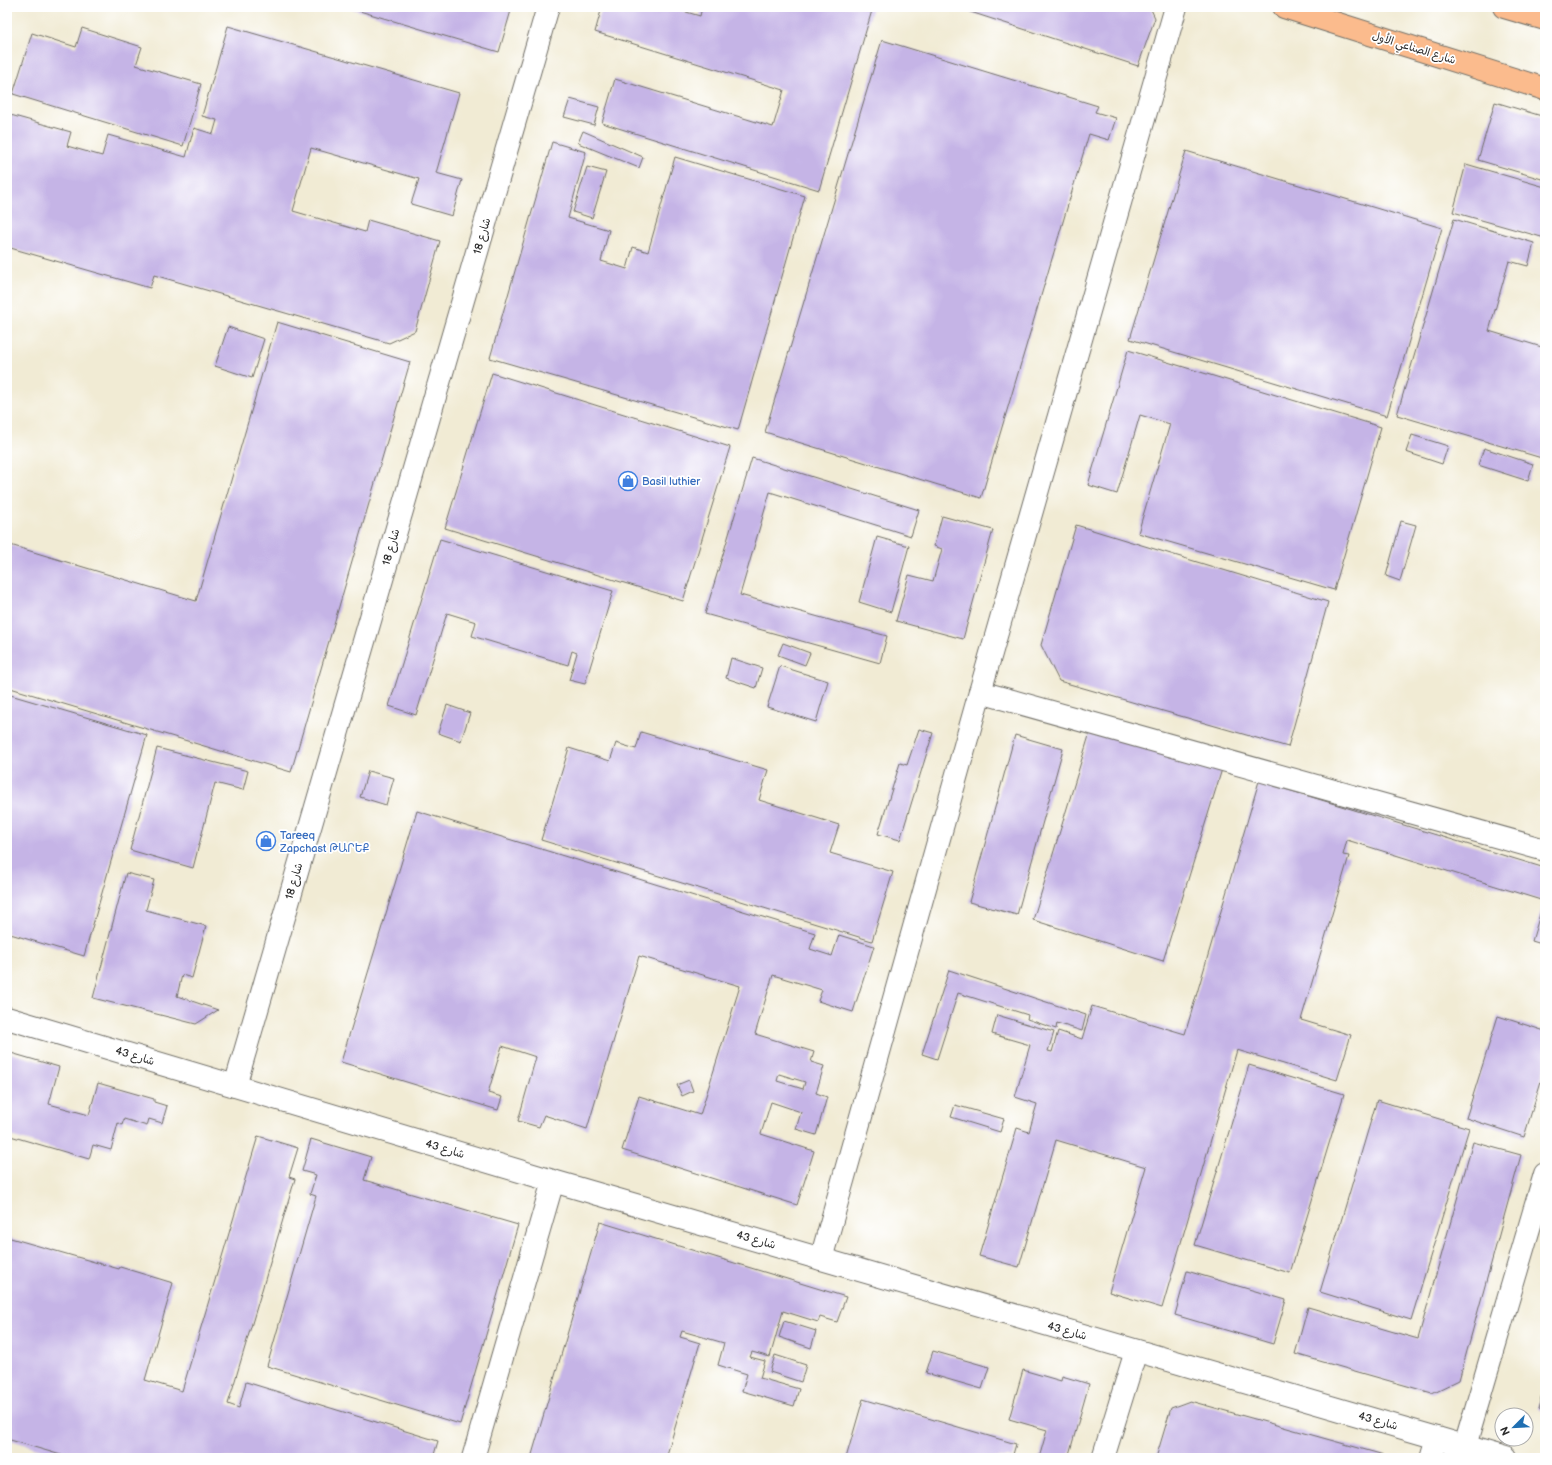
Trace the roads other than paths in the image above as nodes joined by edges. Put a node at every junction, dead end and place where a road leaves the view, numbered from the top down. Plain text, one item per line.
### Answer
1 (548, 7) edge
2 (1176, 7) edge
3 (1284, 7) edge
4 (1504, 7) edge
5 (1545, 19) edge
6 (1545, 89) edge
7 (980, 692) junction
8 (1545, 850) edge
9 (7, 1018) edge
10 (235, 1086) junction
11 (1545, 1174) edge
12 (553, 1181) junction
13 (821, 1259) junction
14 (1136, 1351) junction
15 (1465, 1446) junction
16 (1434, 1448) edge
17 (473, 1458) edge
18 (1103, 1458) edge
19 (1506, 1458) edge

1 - 10 street, شارع 18
2 - 7 street
3 - 6 main road, شارع الصناعي الأول
4 - 5 main road
7 - 8 street
7 - 13 street
9 - 10 street, شارع 43
10 - 12 street, شارع 43
11 - 15 street
12 - 13 street, شارع 43
12 - 17 street
13 - 14 street, شارع 43
14 - 16 street, شارع 43
14 - 18 street
15 - 16 street, شارع 43
15 - 19 street, شارع 43

